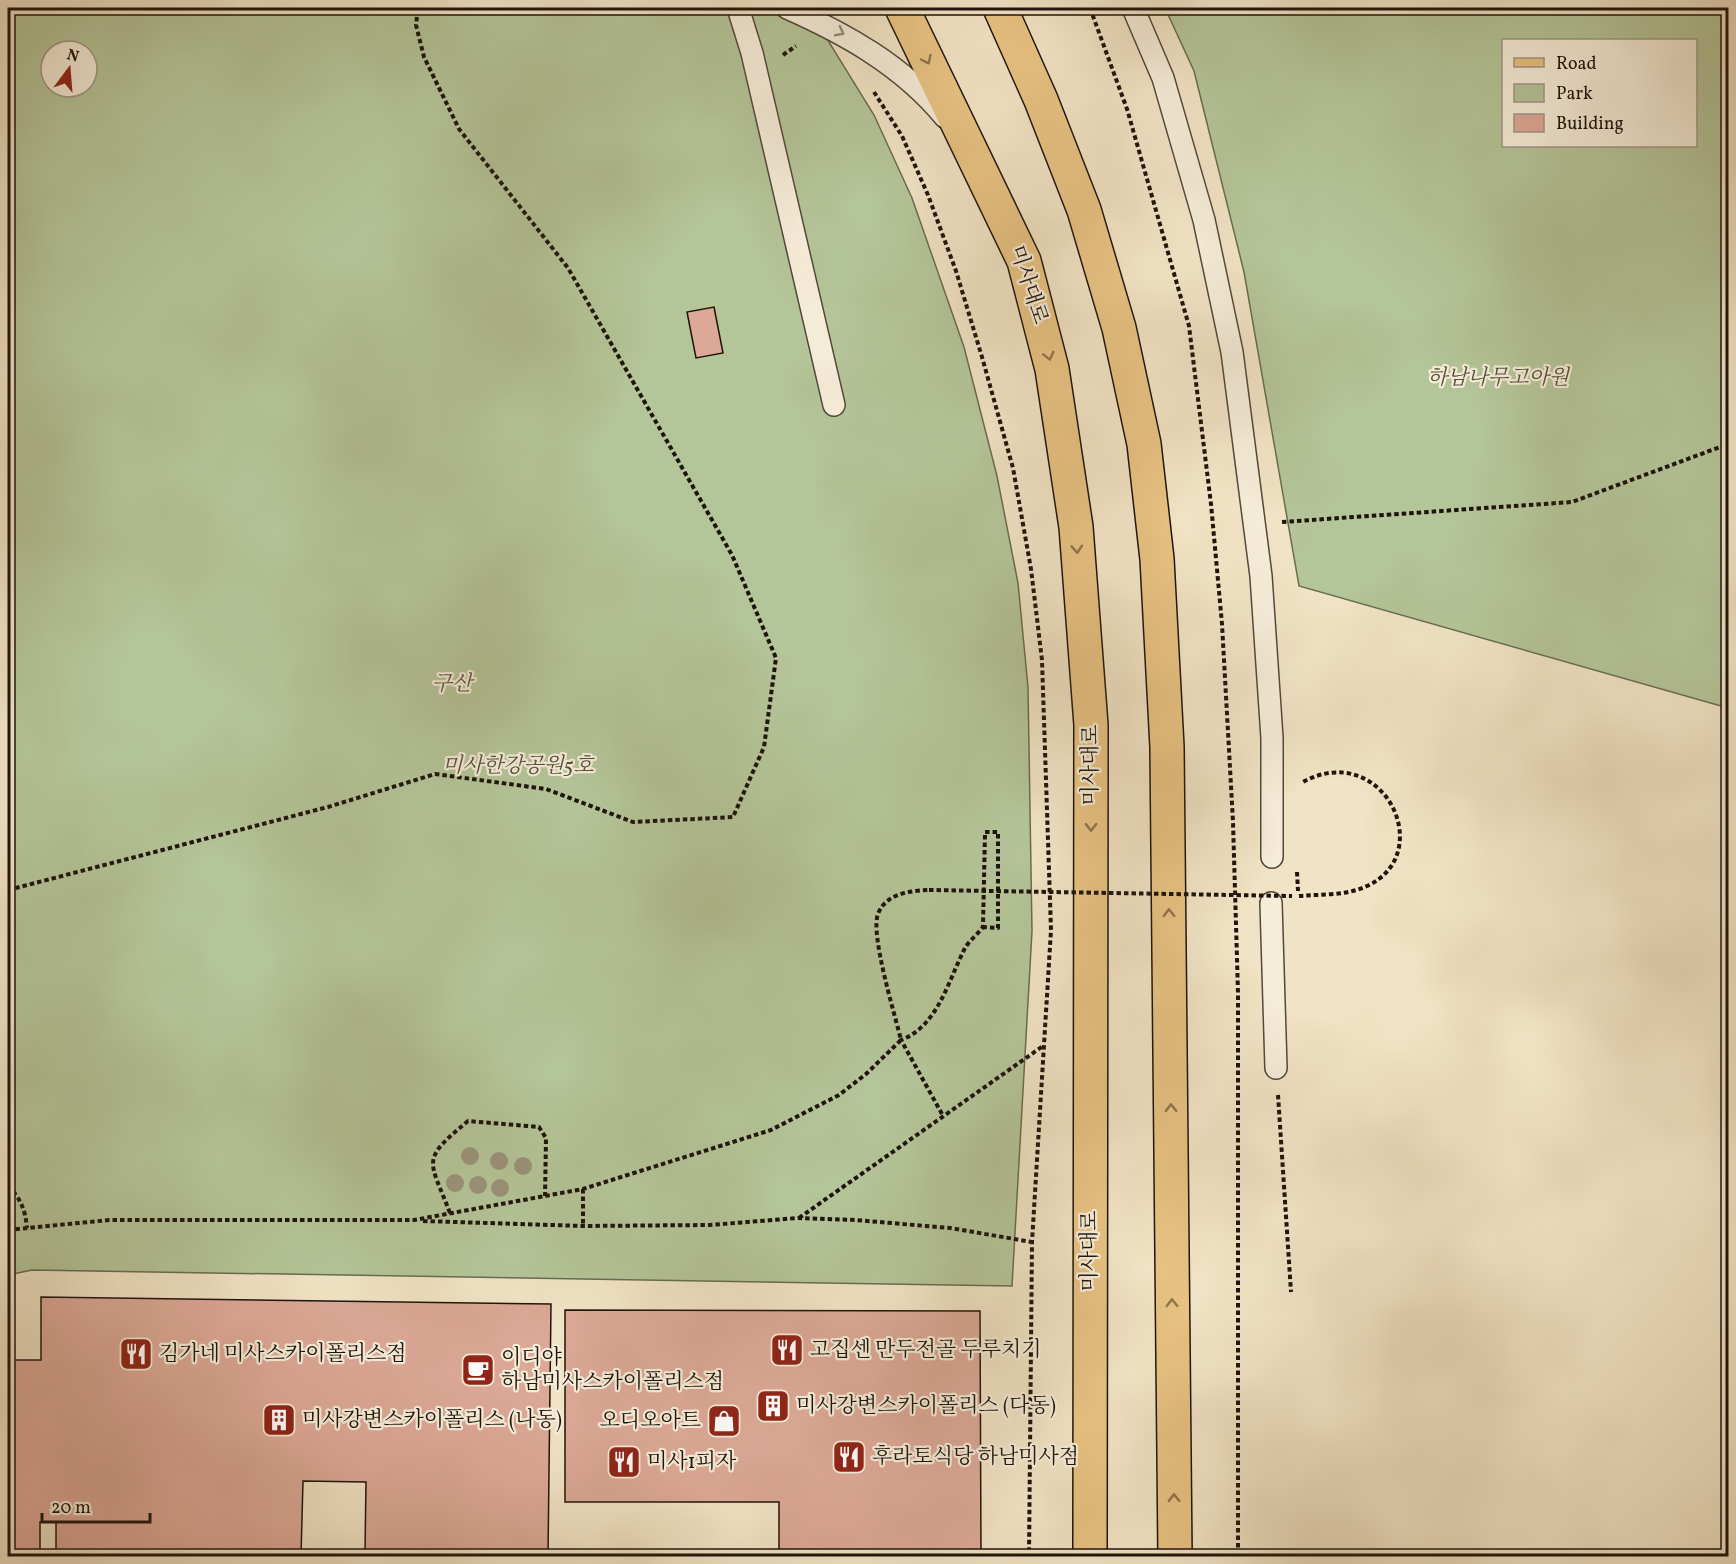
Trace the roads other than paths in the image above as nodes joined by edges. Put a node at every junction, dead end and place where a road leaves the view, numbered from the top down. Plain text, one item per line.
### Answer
1 (738, 8) edge
2 (787, 8) edge
3 (902, 8) edge
4 (1000, 8) edge
5 (1133, 8) edge
6 (967, 144) junction
7 (834, 405) dead end
8 (1272, 857) dead end
9 (1271, 903) dead end
10 (1276, 1068) road end
11 (1090, 1557) edge
12 (1174, 1557) edge

1 - 7 lane
2 -> 6 lane
3 -> 6 main road, 미사대로
12 -> 4 main road
5 - 8 lane
6 -> 11 main road, 미사대로
9 - 10 lane

